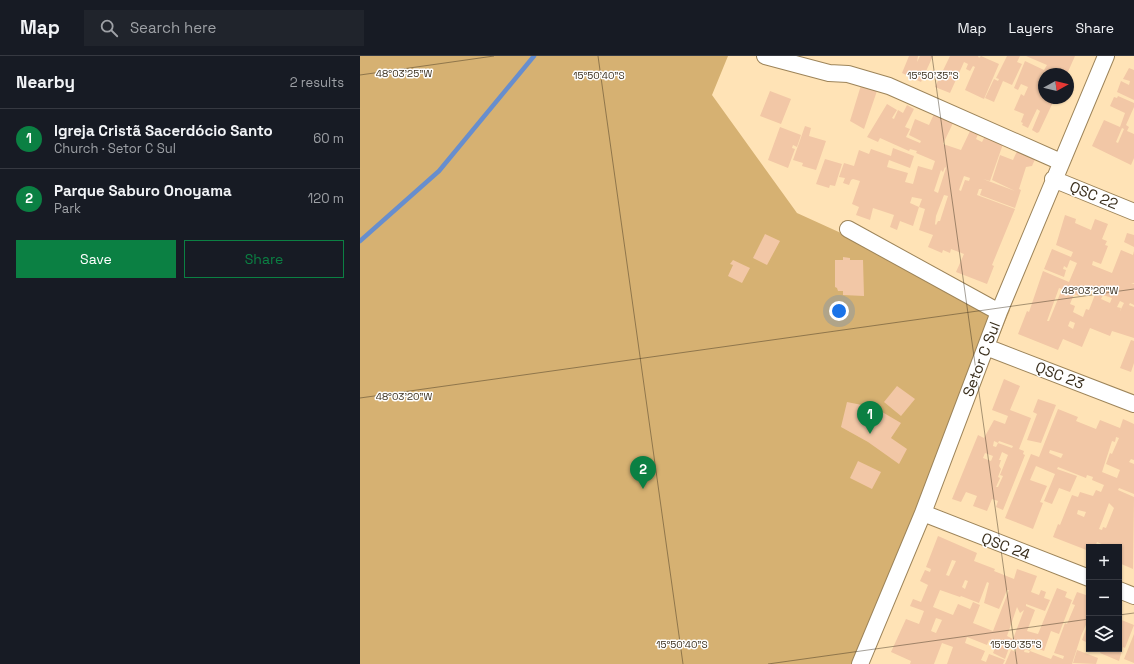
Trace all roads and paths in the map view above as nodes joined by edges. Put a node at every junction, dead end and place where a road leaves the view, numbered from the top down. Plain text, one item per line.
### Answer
1 (766, 56) edge
2 (1106, 56) edge
3 (1062, 162) junction
4 (1054, 179) junction
5 (1134, 212) edge
6 (848, 229) dead end
7 (999, 312) junction
8 (986, 347) junction
9 (1134, 404) edge
10 (923, 513) junction
11 (1086, 577) edge
12 (1122, 591) edge
13 (1134, 596) edge
14 (860, 664) edge

1 - 3 street
2 - 3 street, Setor C Sul
3 - 4 street, Setor C Sul
4 - 5 street, QSC 22
4 - 7 street, Setor C Sul
6 - 7 street
7 - 8 street, Setor C Sul
8 - 9 street, QSC 23
8 - 10 street, Setor C Sul
10 - 11 street, QSC 24
10 - 14 street, Setor C Sul
12 - 13 street

